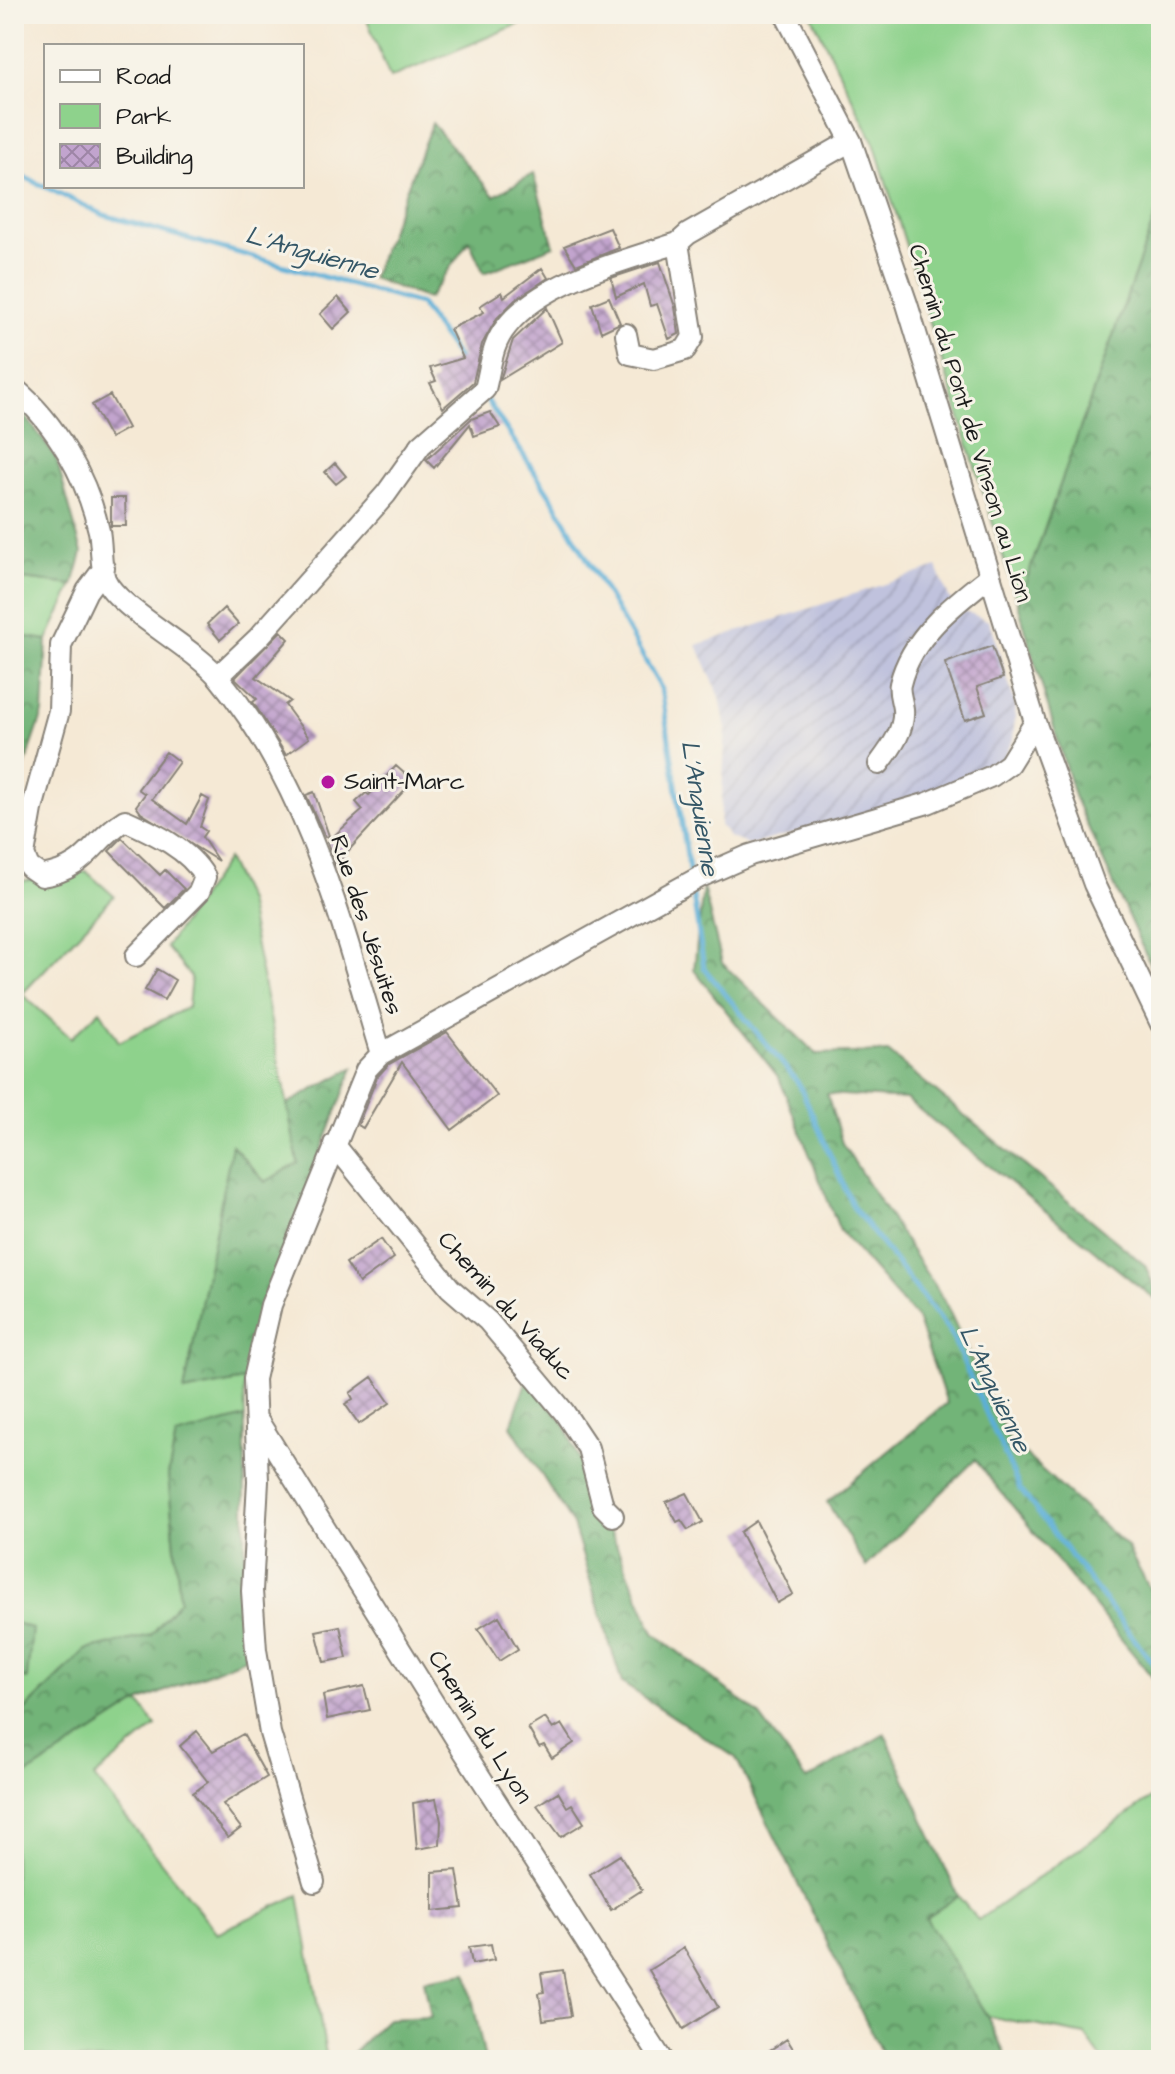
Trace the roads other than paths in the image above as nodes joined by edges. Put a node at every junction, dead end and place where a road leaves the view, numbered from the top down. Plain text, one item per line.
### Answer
1 (785, 14) edge
2 (851, 141) junction
3 (678, 243) junction
4 (626, 334) dead end
5 (14, 388) edge
6 (104, 568) junction
7 (990, 576) junction
8 (218, 676) junction
9 (1035, 722) junction
10 (879, 764) dead end
11 (136, 956) dead end
12 (1161, 1024) edge
13 (381, 1054) junction
14 (334, 1144) junction
15 (257, 1419) junction
16 (613, 1516) dead end
17 (314, 1882) dead end
18 (662, 2060) edge

1 - 2 street, Chemin du Pont de Vinson au Lion
2 - 3 street
2 - 7 street, Chemin du Pont de Vinson au Lion
3 - 4 street
3 - 8 street
5 - 6 street, Rue des Jésuites
6 - 8 street, Rue des Jésuites
6 - 11 street
7 - 9 street, Chemin du Pont de Vinson au Lion
7 - 10 street
8 - 13 street, Rue des Jésuites
9 - 12 street, Chemin du Pont de Vinson au Lion
9 - 13 street
13 - 14 street
14 - 15 street
14 - 16 street, Chemin du Viaduc
15 - 17 street
15 - 18 street, Chemin du Lyon

